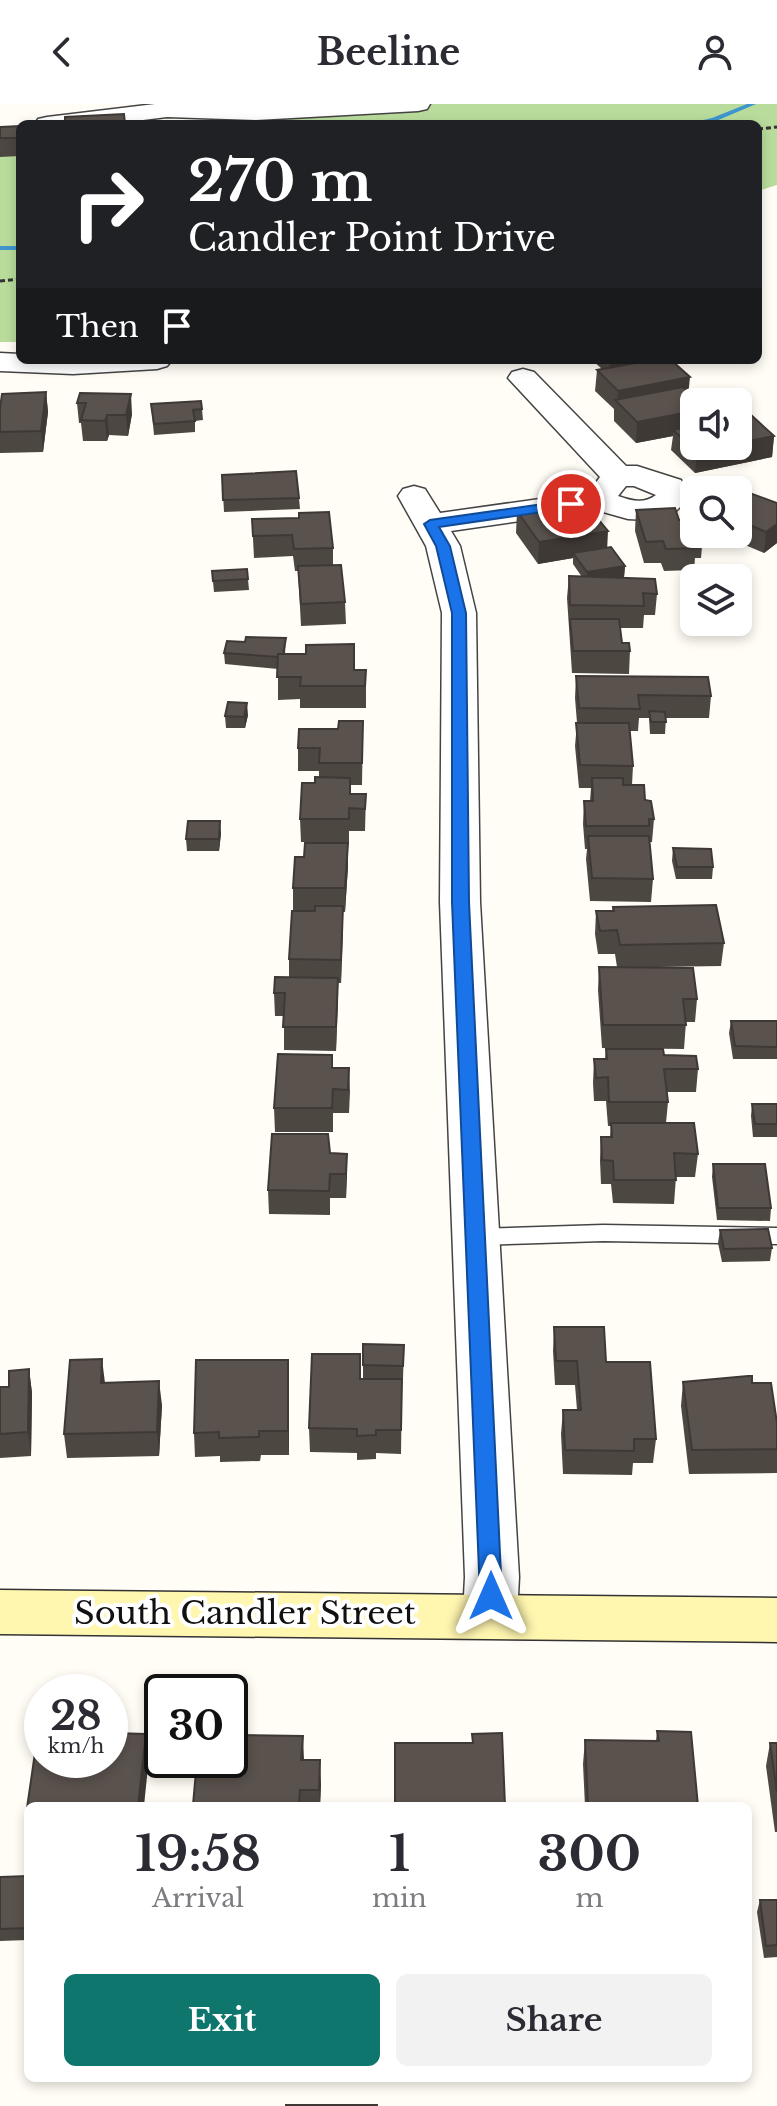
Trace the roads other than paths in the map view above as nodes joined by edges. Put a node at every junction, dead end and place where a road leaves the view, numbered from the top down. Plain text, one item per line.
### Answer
1 (418, 104) edge
2 (81, 120) edge
3 (49, 364) edge
4 (90, 364) edge
5 (523, 378) dead end
6 (777, 1236) edge
7 (476, 1237) junction
8 (0, 1612) edge
9 (490, 1615) junction
10 (777, 1620) edge

1 - 2 street
3 - 4 street
5 - 7 street
6 - 7 lane
7 - 9 street
8 - 9 main road, South Candler Street
9 - 10 main road, South Candler Street

